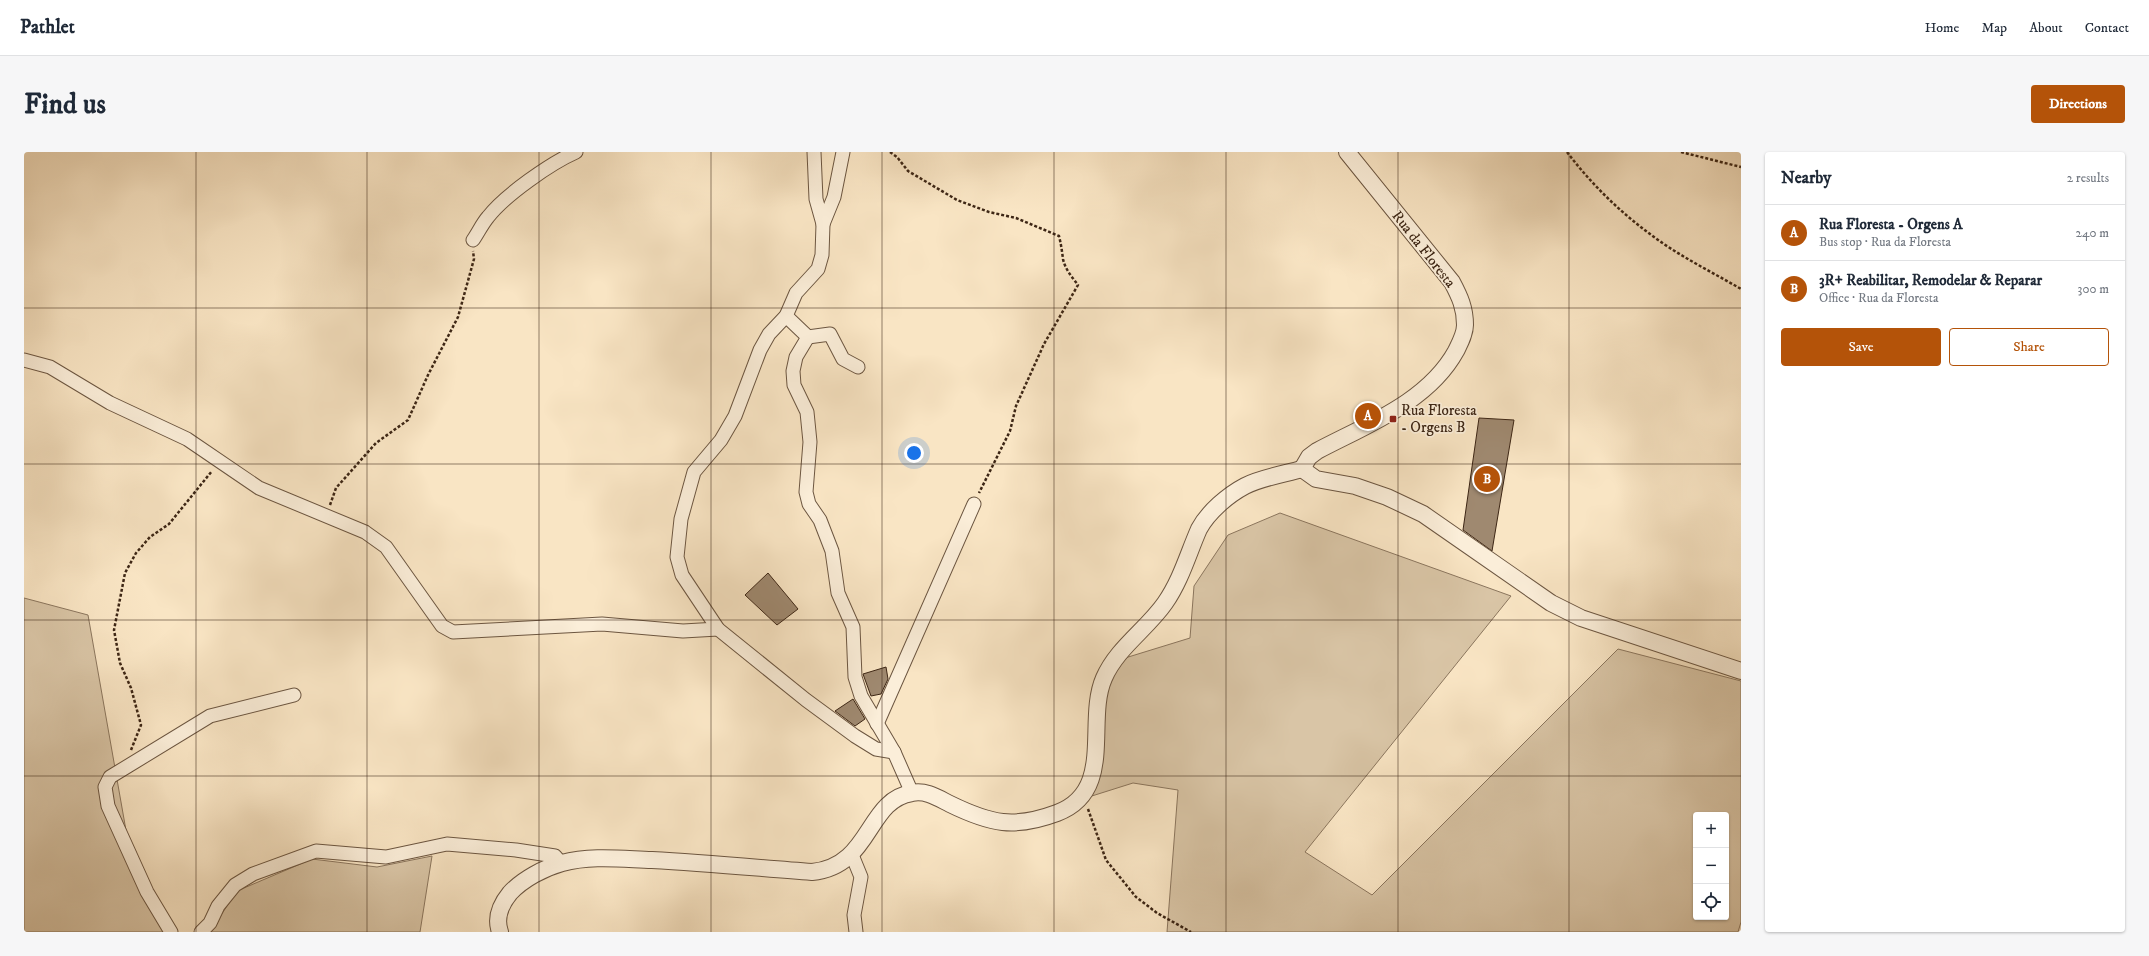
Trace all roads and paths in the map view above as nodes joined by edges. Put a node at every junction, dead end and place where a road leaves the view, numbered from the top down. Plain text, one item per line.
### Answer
1 (576, 152) edge
2 (814, 152) edge
3 (843, 152) edge
4 (890, 152) edge
5 (1347, 152) edge
6 (1567, 152) edge
7 (1680, 152) edge
8 (1741, 167) edge
9 (823, 224) junction
10 (473, 240) joint
11 (1741, 289) edge
12 (786, 316) junction
13 (808, 337) junction
14 (24, 360) edge
15 (858, 367) dead end
16 (220, 462) junction
17 (1302, 469) junction
18 (974, 504) joint
19 (326, 516) junction
20 (718, 628) junction
21 (1741, 671) edge
22 (294, 695) dead end
23 (877, 724) junction
24 (894, 752) junction
25 (129, 753) dead end
26 (912, 793) junction
27 (1083, 794) junction
28 (852, 855) junction
29 (561, 863) junction
30 (854, 915) junction
31 (171, 932) edge
32 (201, 932) edge
33 (500, 932) edge
34 (845, 932) edge
35 (856, 932) edge
36 (1191, 932) edge

1 - 10 street
2 - 9 street
3 - 9 street
4 - 18 path
5 - 17 street, Rua da Floresta
6 - 11 path
7 - 8 path
9 - 12 street
10 - 19 path
12 - 13 street
12 - 20 street
13 - 15 street
13 - 23 street
14 - 16 street
16 - 19 street
16 - 25 path
17 - 21 street
17 - 27 street
18 - 23 street
19 - 20 street
20 - 24 street
22 - 31 street
23 - 24 street
24 - 26 street
26 - 27 street
26 - 28 street
27 - 36 path
28 - 29 street
28 - 30 street
29 - 32 street
29 - 33 street
30 - 34 street
30 - 35 street

